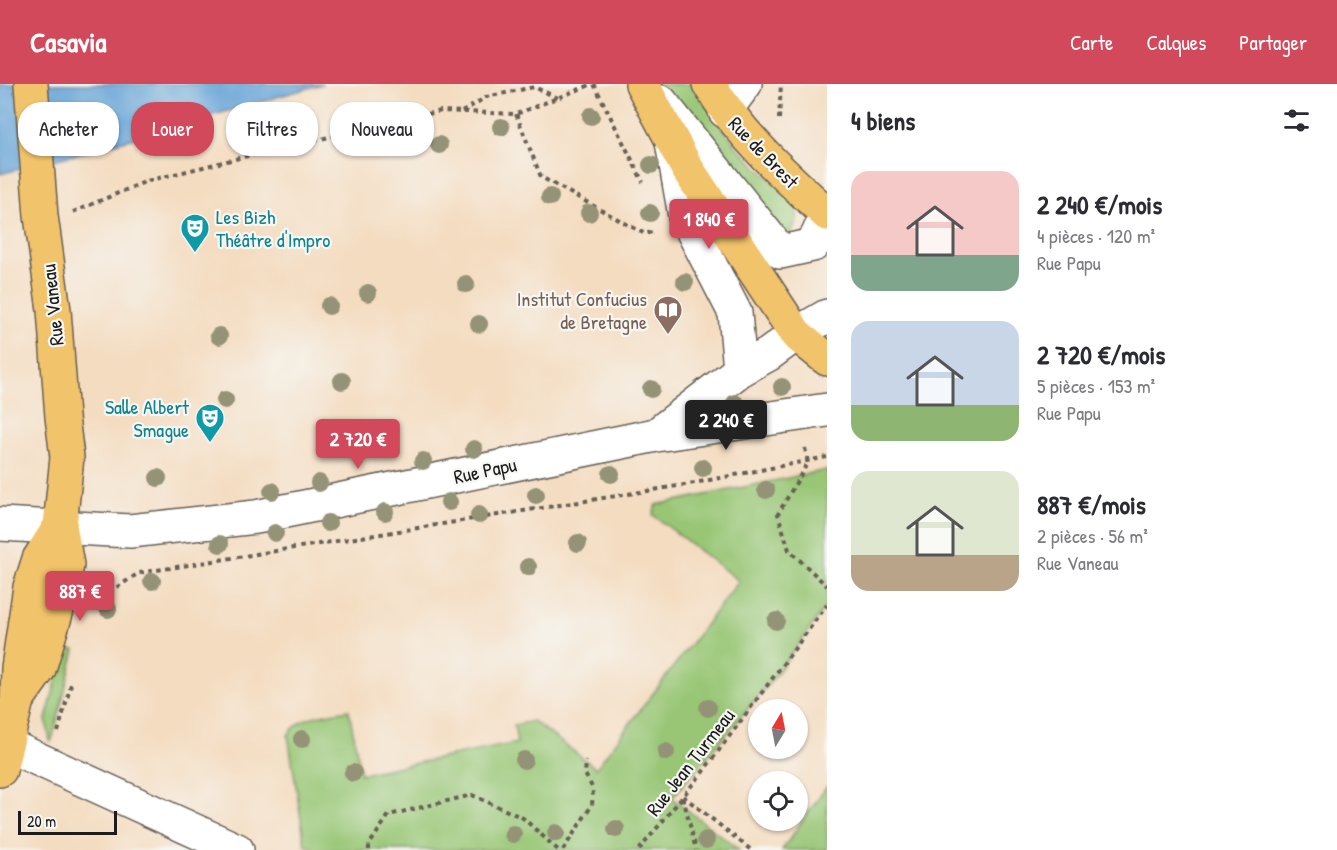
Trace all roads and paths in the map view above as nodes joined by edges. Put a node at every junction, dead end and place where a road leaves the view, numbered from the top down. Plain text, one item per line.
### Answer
1 (31, 84) edge
2 (593, 84) edge
3 (645, 84) edge
4 (745, 84) edge
5 (717, 97) edge
6 (558, 98) junction
7 (461, 112) junction
8 (516, 114) junction
9 (671, 138) junction
10 (644, 184) dead end
11 (56, 214) junction
12 (827, 214) edge
13 (656, 231) dead end
14 (827, 316) edge
15 (795, 334) junction
16 (827, 359) edge
17 (740, 370) junction
18 (827, 410) edge
19 (656, 435) junction
20 (804, 440) dead end
21 (827, 457) edge
22 (808, 462) junction
23 (0, 524) edge
24 (60, 526) junction
25 (827, 586) edge
26 (827, 605) edge
27 (92, 612) dead end
28 (73, 677) dead end
29 (3, 758) edge
30 (586, 761) dead end
31 (49, 764) junction
32 (683, 796) junction
33 (237, 850) edge
34 (369, 850) edge
35 (558, 850) edge
36 (563, 850) edge
37 (639, 850) edge
38 (696, 850) edge
39 (751, 850) edge

1 - 11 main road, Rue Vaneau
2 - 6 path
2 - 10 path
3 - 9 main road, Rue de Brest
3 - 12 street, Rue de Brest
4 - 5 street
5 - 12 main road, Rue de Brest
6 - 7 path
6 - 8 path
7 - 8 path
7 - 11 path
8 - 13 path
9 - 15 main road, Rue de Brest
9 - 17 street, Rue de Brest
11 - 24 main road, Rue Vaneau
14 - 15 street
15 - 16 main road, Rue de Brest
15 - 17 street
17 - 19 street
18 - 19 street, Rue Papu
19 - 24 street, Rue Papu
20 - 22 path
21 - 22 path
22 - 25 path
22 - 27 path
23 - 24 street, Rue Papu
24 - 29 main road, Rue Vaneau
26 - 32 path, Rue Jean Turmeau
28 - 31 path
29 - 31 street
30 - 36 path
31 - 33 street
32 - 37 path, Rue Jean Turmeau
32 - 38 path
32 - 39 path
34 - 35 path

